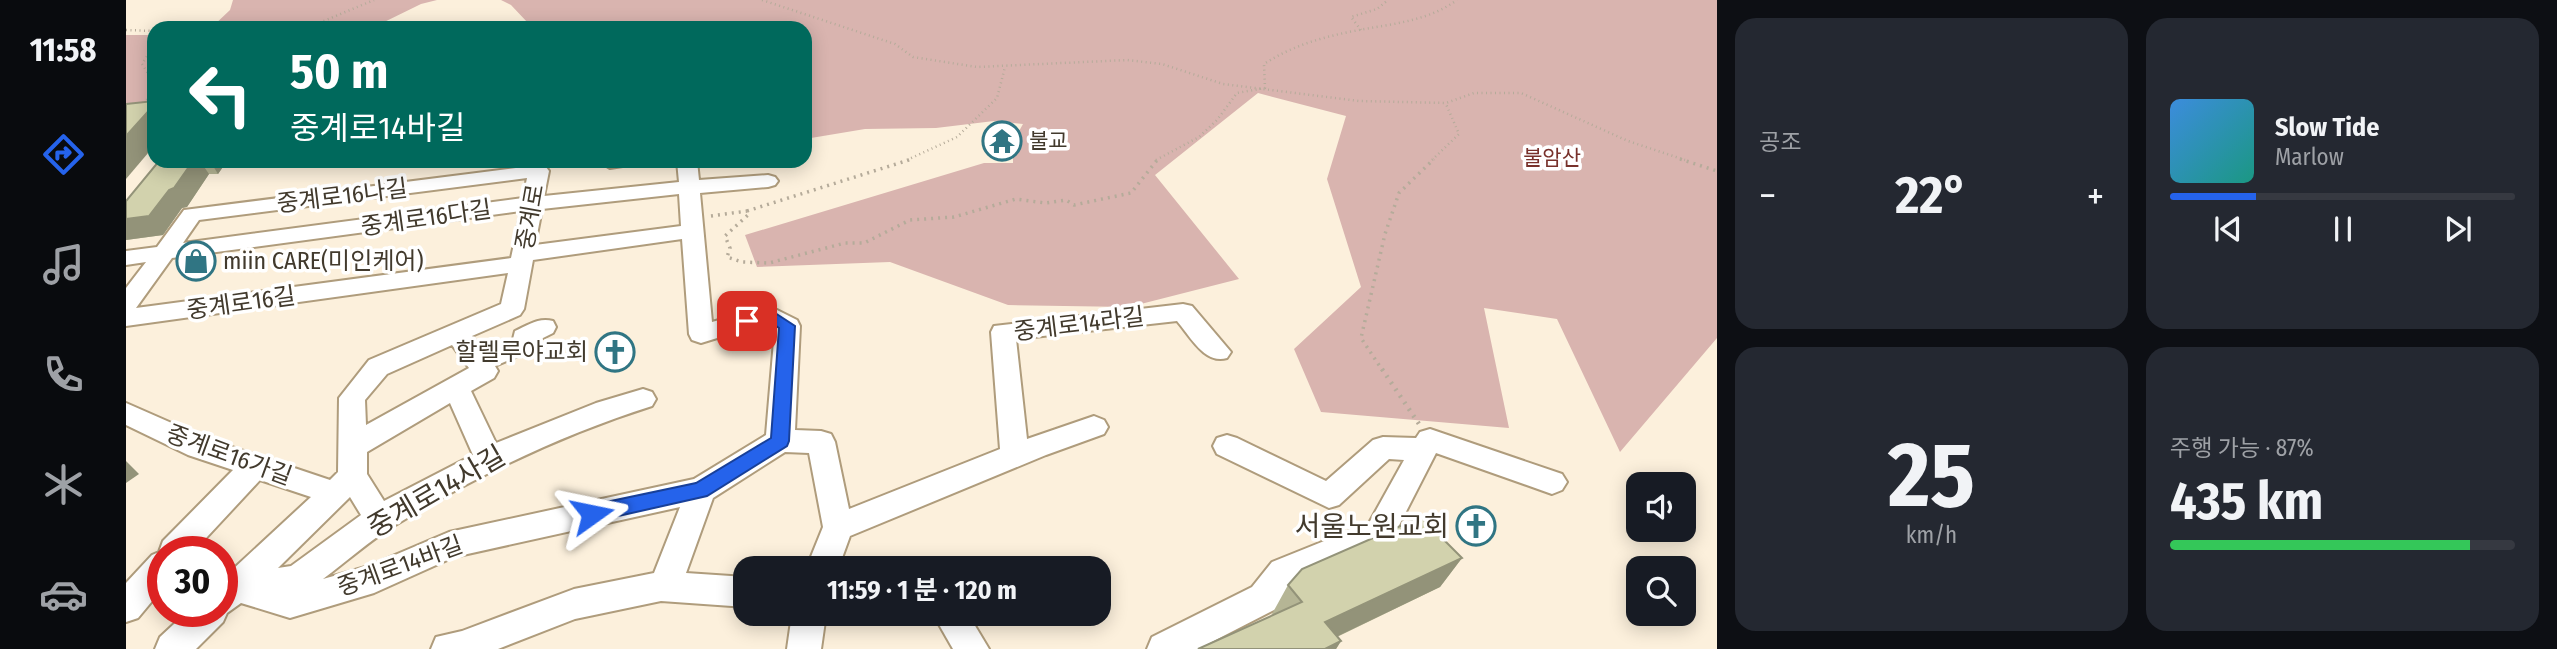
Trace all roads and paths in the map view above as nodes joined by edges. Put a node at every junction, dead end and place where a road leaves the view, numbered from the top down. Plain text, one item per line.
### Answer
1 (374, 0) edge
2 (762, 0) edge
3 (1388, 0) edge
4 (1457, 0) edge
5 (324, 21) edge
6 (126, 30) edge
7 (1361, 30) junction
8 (147, 31) edge
9 (147, 56) edge
10 (1005, 66) junction
11 (147, 72) edge
12 (1265, 88) junction
13 (147, 99) edge
14 (1446, 103) junction
15 (135, 110) edge
16 (687, 168) edge
17 (539, 171) joint
18 (1717, 171) edge
19 (768, 181) dead end
20 (688, 187) junction
21 (532, 204) junction
22 (747, 211) junction
23 (691, 228) junction
24 (164, 253) junction
25 (126, 258) edge
26 (523, 259) junction
27 (126, 305) edge
28 (126, 318) edge
29 (544, 327) dead end
30 (456, 333) junction
31 (1218, 352) dead end
32 (479, 363) junction
33 (456, 387) junction
34 (643, 399) dead end
35 (126, 413) edge
36 (1094, 427) dead end
37 (780, 441) junction
38 (1427, 445) junction
39 (353, 446) junction
40 (1227, 446) dead end
41 (1015, 456) junction
42 (490, 460) junction
43 (256, 466) junction
44 (1552, 482) dead end
45 (344, 485) junction
46 (701, 490) junction
47 (379, 519) junction
48 (838, 527) junction
49 (190, 536) edge
50 (827, 556) edge
51 (238, 580) edge
52 (147, 583) edge
53 (665, 586) junction
54 (238, 588) edge
55 (733, 591) edge
56 (238, 592) edge
57 (126, 607) edge
58 (807, 626) edge
59 (957, 626) edge
60 (195, 627) edge
61 (496, 644) edge
62 (172, 649) edge
63 (448, 649) edge
64 (804, 649) edge
65 (972, 649) edge
66 (1164, 649) edge

1 - 5 path
2 - 10 path
3 - 7 path
4 - 7 path
6 - 8 path
7 - 12 path
9 - 11 path
10 - 12 path
10 - 22 path
12 - 14 path
12 - 22 path
13 - 15 path
14 - 18 path
14 - 38 path
16 - 20 street
17 - 21 street, 중계로
17 - 24 street, 중계로16나길
19 - 20 street, 중계로16다길
20 - 21 street, 중계로16다길
20 - 23 street
21 - 24 street, 중계로16다길
21 - 26 street, 중계로
22 - 23 path
23 - 26 street, 중계로16길
23 - 37 street
24 - 25 street
24 - 27 street, 중계로16나길
26 - 28 street, 중계로16길
26 - 30 street, 중계로
29 - 32 street
30 - 32 street
30 - 39 street
31 - 41 street, 중계로14라길
32 - 33 street
33 - 39 street
33 - 42 street
34 - 42 street, 중계로14사길
35 - 43 street, 중계로16가길
36 - 41 street
37 - 46 street, 중계로14바길
37 - 48 street
38 - 40 street
38 - 44 street
38 - 66 street
39 - 45 street
41 - 48 street
42 - 47 street, 중계로14사길
43 - 45 street, 중계로16가길
43 - 49 street
45 - 47 street
45 - 51 street
46 - 53 street
46 - 56 street, 중계로14바길
47 - 54 street, 중계로14사길
48 - 50 street
52 - 57 street
53 - 55 street
53 - 61 street
58 - 64 street
59 - 65 street
60 - 62 street
61 - 63 street

